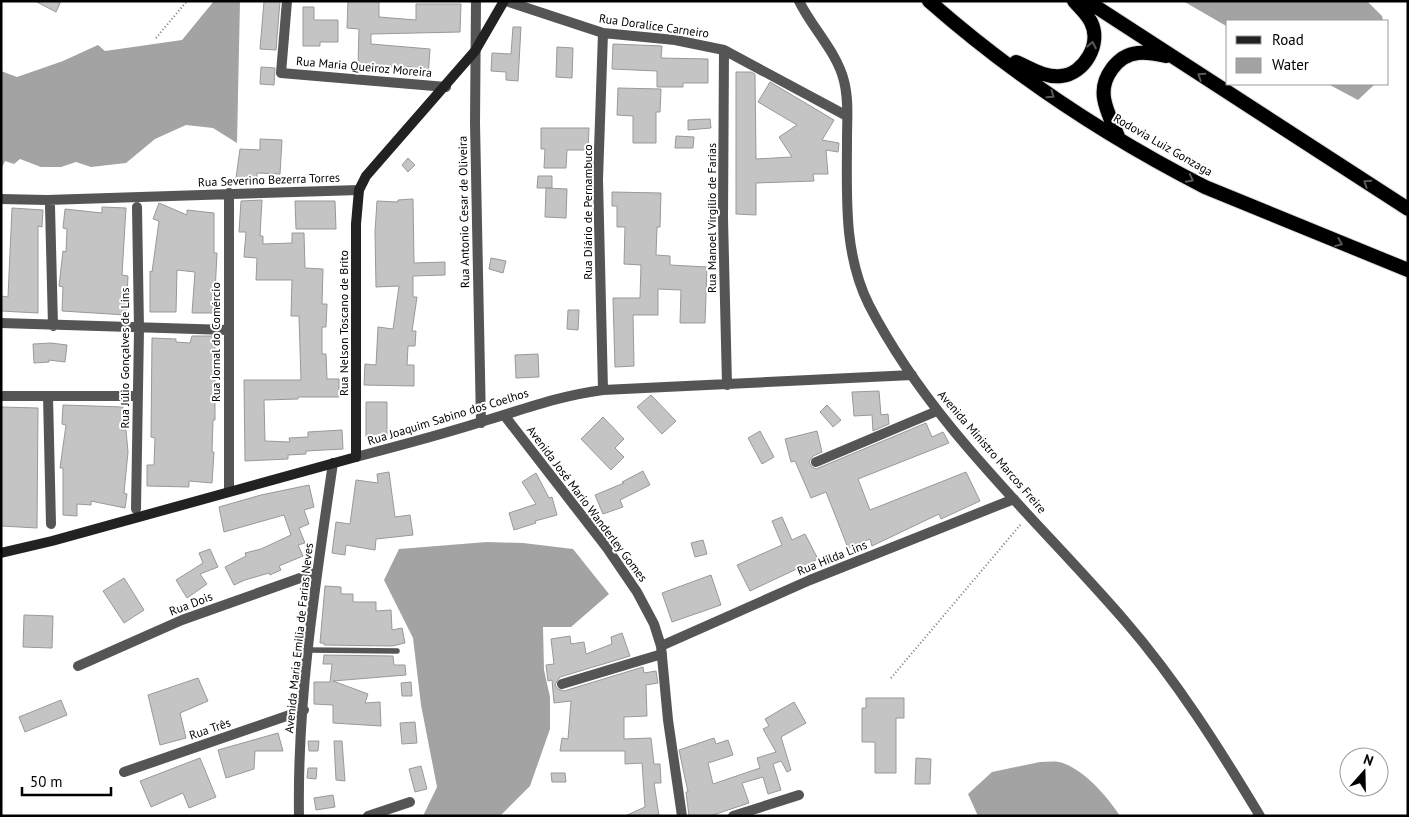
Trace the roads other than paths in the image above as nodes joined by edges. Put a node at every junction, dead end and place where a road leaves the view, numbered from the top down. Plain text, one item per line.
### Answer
1 (287, 1) edge
2 (476, 1) edge
3 (505, 1) edge
4 (799, 1) edge
5 (929, 1) edge
6 (1074, 1) edge
7 (1087, 1) edge
8 (603, 33) junction
9 (980, 44) junction
10 (724, 50) junction
11 (475, 52) junction
12 (1171, 56) junction
13 (446, 87) junction
14 (847, 116) junction
15 (1119, 139) junction
16 (359, 190) junction
17 (229, 193) junction
18 (1, 199) edge
19 (50, 206) dead end
20 (137, 207) dead end
21 (1408, 209) edge
22 (1408, 270) edge
23 (1, 324) edge
24 (53, 326) junction
25 (140, 329) junction
26 (228, 330) junction
27 (912, 375) junction
28 (727, 385) junction
29 (604, 390) junction
30 (1, 396) edge
31 (48, 396) junction
32 (138, 396) junction
33 (937, 411) junction
34 (504, 415) junction
35 (480, 423) junction
36 (356, 457) junction
37 (816, 462) dead end
38 (333, 463) junction
39 (229, 490) junction
40 (1014, 499) junction
41 (136, 508) dead end
42 (51, 524) dead end
43 (1, 552) edge
44 (317, 572) junction
45 (308, 650) junction
46 (661, 650) junction
47 (398, 651) dead end
48 (78, 666) dead end
49 (562, 684) dead end
50 (304, 710) junction
51 (124, 772) dead end
52 (799, 795) dead end
53 (410, 802) dead end
54 (299, 816) edge
55 (368, 816) edge
56 (682, 816) edge
57 (733, 816) edge
58 (1260, 816) edge

1 - 13 street, Rua Maria Queiroz Moreira
2 - 11 street, Rua Antonio Cesar de Oliveira
3 - 8 street, Rua Doralice Carneiro
3 - 11 main road
4 - 14 street, Avenida Ministro Marcos Freire
5 - 9 highway, Rodovia Luiz Gonzaga
9 -> 6 highway
7 - 12 highway
8 - 10 street, Rua Doralice Carneiro
8 - 29 street, Rua Diário de Pernambuco
9 -> 15 highway, Rodovia Luiz Gonzaga
10 - 14 street, Rua Doralice Carneiro
10 - 28 street, Rua Manoel Virgilio de Farias
11 - 13 main road
11 - 35 street, Rua Antonio Cesar de Oliveira
12 - 15 highway
21 -> 12 highway
13 - 16 main road
14 - 27 street, Avenida Ministro Marcos Freire
15 -> 22 highway, Rodovia Luiz Gonzaga
16 - 17 street, Rua Severino Bezerra Torres
16 - 36 main road, Rua Nelson Toscano de Brito
17 - 18 street, Rua Severino Bezerra Torres
17 - 26 street, Rua Jornal do Comércio
19 - 24 street
20 - 25 street, Rua Júlio Gonçalves de Lins
23 - 24 street
24 - 25 street
25 - 26 street
25 - 32 street, Rua Júlio Gonçalves de Lins
26 - 39 street, Rua Jornal do Comércio
27 - 28 street, Rua Joaquim Sabino dos Coelhos
27 - 33 street, Avenida Ministro Marcos Freire
28 - 29 street, Rua Joaquim Sabino dos Coelhos
29 - 34 street, Rua Joaquim Sabino dos Coelhos
30 - 31 street
31 - 32 street
31 - 42 street
32 - 41 street, Rua Júlio Gonçalves de Lins
33 - 37 street
33 - 40 street, Avenida Ministro Marcos Freire
34 - 35 street, Rua Joaquim Sabino dos Coelhos
34 - 46 street, Avenida José Mario Wanderley Gomes
35 - 36 street, Rua Joaquim Sabino dos Coelhos
36 - 38 main road, Rua Joaquim Sabino dos Coelhos
38 - 39 main road, Rua Joaquim Sabino dos Coelhos
38 - 44 street, Avenida Maria Emilia de Farias Neves
39 - 43 main road, Rua Joaquim Sabino dos Coelhos
40 - 46 street, Rua Hilda Lins
40 - 58 street, Avenida Ministro Marcos Freire
44 - 45 street, Avenida Maria Emilia de Farias Neves
44 - 48 street, Rua Dois
45 - 47 lane
45 - 50 street, Avenida Maria Emilia de Farias Neves
46 - 49 street, Rua Hilda Lins
46 - 56 street, Avenida José Mario Wanderley Gomes
50 - 51 street, Rua Três
50 - 54 street, Avenida Maria Emilia de Farias Neves
52 - 57 street
53 - 55 street

